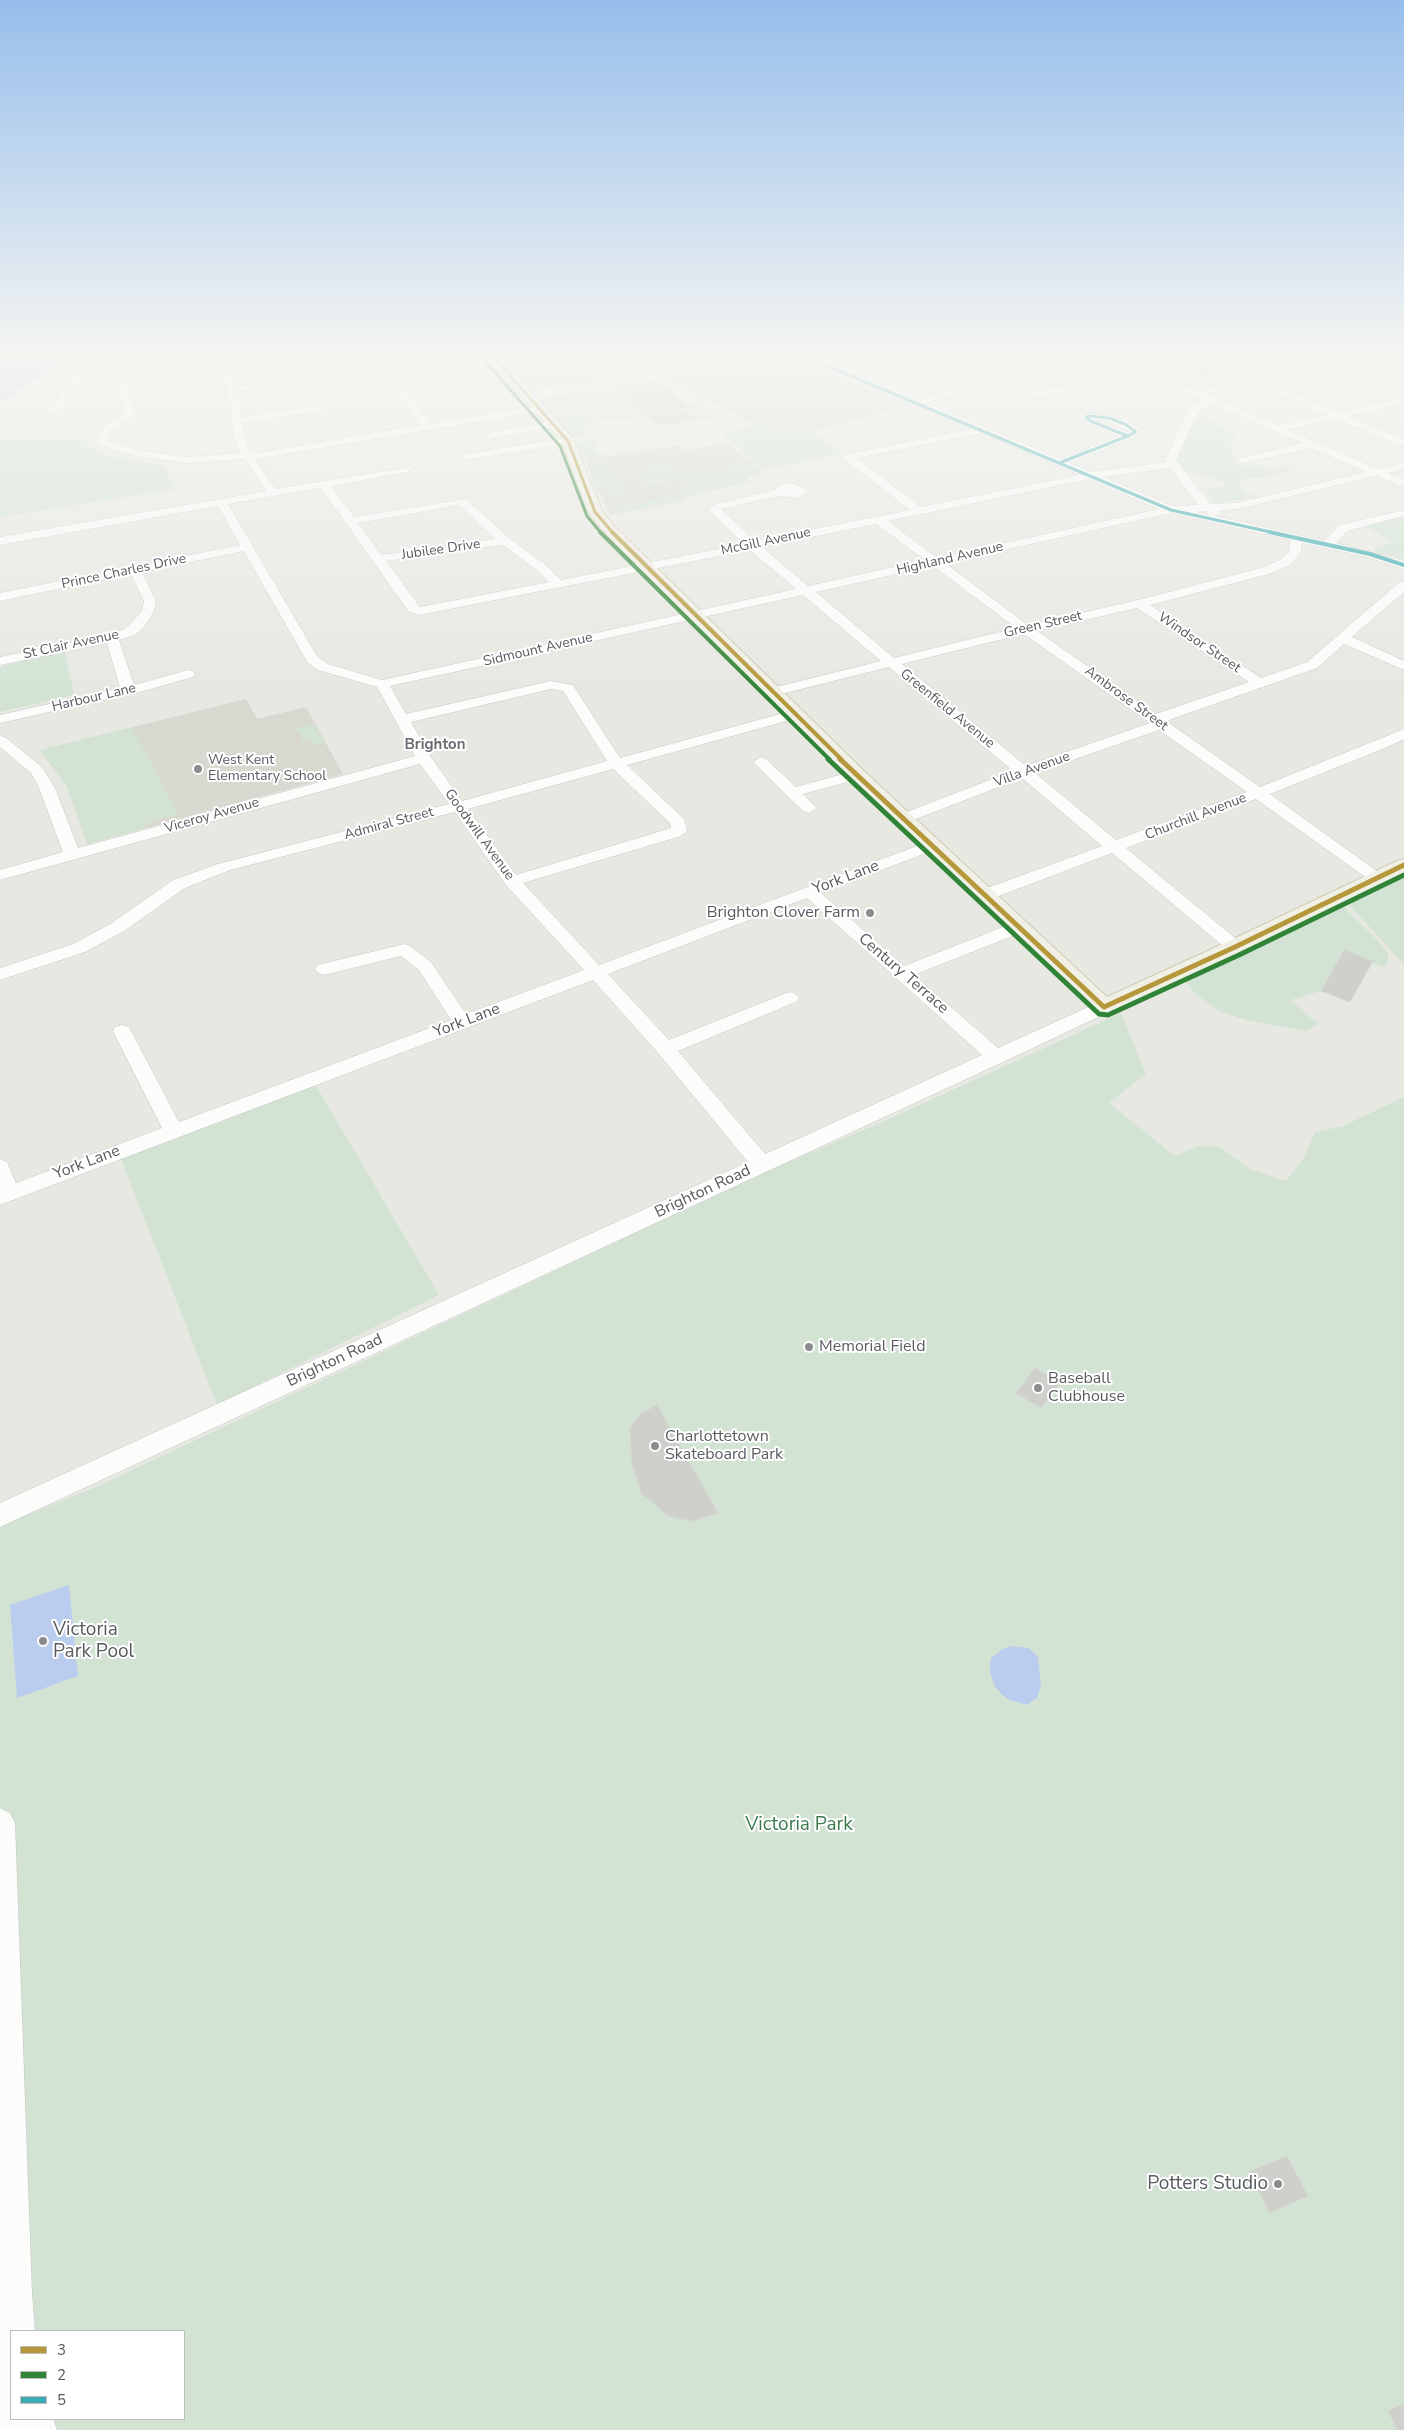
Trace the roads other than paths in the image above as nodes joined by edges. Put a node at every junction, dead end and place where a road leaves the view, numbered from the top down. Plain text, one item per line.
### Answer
1 (253, 465) edge
2 (578, 465) edge
3 (860, 465) edge
4 (1065, 465) edge
5 (1167, 465) edge
6 (1172, 465) edge
7 (1361, 465) edge
8 (1404, 466) edge
9 (407, 469) dead end
10 (1376, 472) junction
11 (1089, 476) junction
12 (324, 484) junction
13 (1404, 484) edge
14 (779, 493) dead end
15 (274, 494) junction
16 (222, 503) junction
17 (1232, 506) junction
18 (1206, 507) junction
19 (1171, 510) junction
20 (919, 511) junction
21 (1404, 513) edge
22 (351, 520) junction
23 (877, 520) junction
24 (1230, 525) junction
25 (1297, 538) junction
26 (0, 541) edge
27 (505, 541) junction
28 (752, 545) junction
29 (1328, 545) junction
30 (248, 547) junction
31 (377, 560) junction
32 (935, 562) junction
33 (1404, 565) edge
34 (649, 567) junction
35 (135, 570) junction
36 (558, 584) junction
37 (1404, 585) edge
38 (808, 592) junction
39 (0, 597) edge
40 (1390, 597) junction
41 (1404, 602) edge
42 (1139, 604) junction
43 (694, 615) junction
44 (1026, 629) junction
45 (112, 638) junction
46 (1342, 638) junction
47 (0, 661) edge
48 (892, 663) junction
49 (1404, 666) edge
50 (188, 674) dead end
51 (1260, 683) junction
52 (382, 684) junction
53 (128, 690) junction
54 (773, 692) junction
55 (796, 714) junction
56 (0, 719) edge
57 (403, 719) junction
58 (1159, 722) junction
59 (1404, 733) edge
60 (0, 740) edge
61 (424, 758) junction
62 (615, 762) junction
63 (762, 762) dead end
64 (1024, 772) junction
65 (857, 774) junction
66 (792, 792) junction
67 (1258, 793) junction
68 (457, 807) junction
69 (809, 808) dead end
70 (905, 818) junction
71 (933, 845) junction
72 (1115, 848) junction
73 (72, 854) junction
74 (1404, 865) edge
75 (0, 875) edge
76 (1377, 877) junction
77 (512, 881) junction
78 (810, 892) junction
79 (985, 895) junction
80 (1019, 927) junction
81 (1235, 947) junction
82 (324, 969) dead end
83 (596, 972) junction
84 (902, 973) junction
85 (0, 974) edge
86 (790, 998) dead end
87 (1104, 1007) junction
88 (463, 1023) junction
89 (122, 1031) dead end
90 (666, 1049) junction
91 (996, 1056) junction
92 (173, 1130) junction
93 (762, 1164) junction
94 (0, 1167) edge
95 (4, 1195) edge
96 (0, 1515) edge
97 (0, 1824) edge
98 (0, 2322) edge
99 (17, 2330) edge
100 (10, 2401) edge

1 - 15 street
2 - 34 main road
3 - 20 street
4 - 11 street
5 - 11 street, McGill Avenue
6 - 18 street
7 - 10 street
8 - 10 street, Highland Avenue
9 - 12 street
10 - 13 street
10 - 17 street, Highland Avenue
11 - 19 street
11 - 20 street, McGill Avenue
12 - 15 street
12 - 22 street
14 - 28 street, Greenfield Avenue
15 - 16 street
16 - 26 street
16 - 30 street
17 - 18 street, Highland Avenue
17 - 24 street
18 - 19 street, Highland Avenue
18 - 24 street
19 - 24 street
19 - 32 street, Highland Avenue
20 - 23 street, McGill Avenue
21 - 29 street
22 - 27 street
22 - 31 street
23 - 28 street, McGill Avenue
23 - 32 street, Ambrose Street
24 - 25 street
25 - 29 street
25 - 42 street, Green Street
27 - 31 street, Jubilee Drive
27 - 36 street
28 - 34 street, McGill Avenue
28 - 38 street, Greenfield Avenue
29 - 33 street
30 - 35 street, Prince Charles Drive
30 - 52 street
31 - 36 street, McGill Avenue
32 - 38 street, Highland Avenue
32 - 44 street, Ambrose Street
34 - 36 street, McGill Avenue
34 - 43 main road
35 - 39 street, Prince Charles Drive
35 - 45 street, St Clair Avenue
37 - 40 street, Villa Avenue
38 - 43 street, Highland Avenue
38 - 48 street, Greenfield Avenue
40 - 41 street
40 - 46 street, Villa Avenue
42 - 44 street, Green Street
42 - 51 street, Windsor Street
43 - 52 street, Sidmount Avenue
43 - 54 main road
44 - 48 street, Green Street
44 - 58 street, Ambrose Street
45 - 47 street, St Clair Avenue
45 - 53 street
46 - 49 street
46 - 51 street, Villa Avenue
48 - 54 street, Green Street
48 - 64 street, Greenfield Avenue
50 - 53 street, Harbour Lane
51 - 58 street, Villa Avenue
52 - 57 street, Goodwill Avenue
53 - 56 street, Harbour Lane
54 - 55 main road
55 - 62 street, Admiral Street
55 - 65 main road
57 - 61 street, Goodwill Avenue
57 - 62 street
58 - 64 street, Villa Avenue
58 - 67 street, Ambrose Street
59 - 67 street, Churchill Avenue
60 - 73 street
61 - 68 street, Goodwill Avenue
61 - 73 street, Viceroy Avenue
62 - 68 street, Admiral Street
62 - 77 street
63 - 66 street
64 - 70 street, Villa Avenue
64 - 72 street, Greenfield Avenue
65 - 66 street
65 - 70 main road
66 - 69 street
67 - 72 street, Churchill Avenue
67 - 76 street, Ambrose Street
68 - 77 street, Goodwill Avenue
68 - 85 street, Admiral Street
70 - 71 main road
71 - 78 street, York Lane
71 - 79 main road
72 - 79 street, Churchill Avenue
72 - 81 street, Greenfield Avenue
73 - 75 street, Viceroy Avenue
74 - 76 main road, Brighton Road
76 - 81 main road, Brighton Road
77 - 83 street, Goodwill Avenue
78 - 83 street, York Lane
78 - 84 street, Century Terrace
79 - 80 main road
80 - 84 street
80 - 87 main road
81 - 87 main road, Brighton Road
82 - 88 street
83 - 88 street, York Lane
83 - 90 street, Goodwill Avenue
84 - 91 street, Century Terrace
86 - 90 street
87 - 91 street, Brighton Road
88 - 92 street, York Lane
89 - 92 street
90 - 93 street, Goodwill Avenue
91 - 93 street, Brighton Road
92 - 95 street, York Lane
93 - 96 street, Brighton Road
94 - 95 street
97 - 99 street
98 - 100 street

